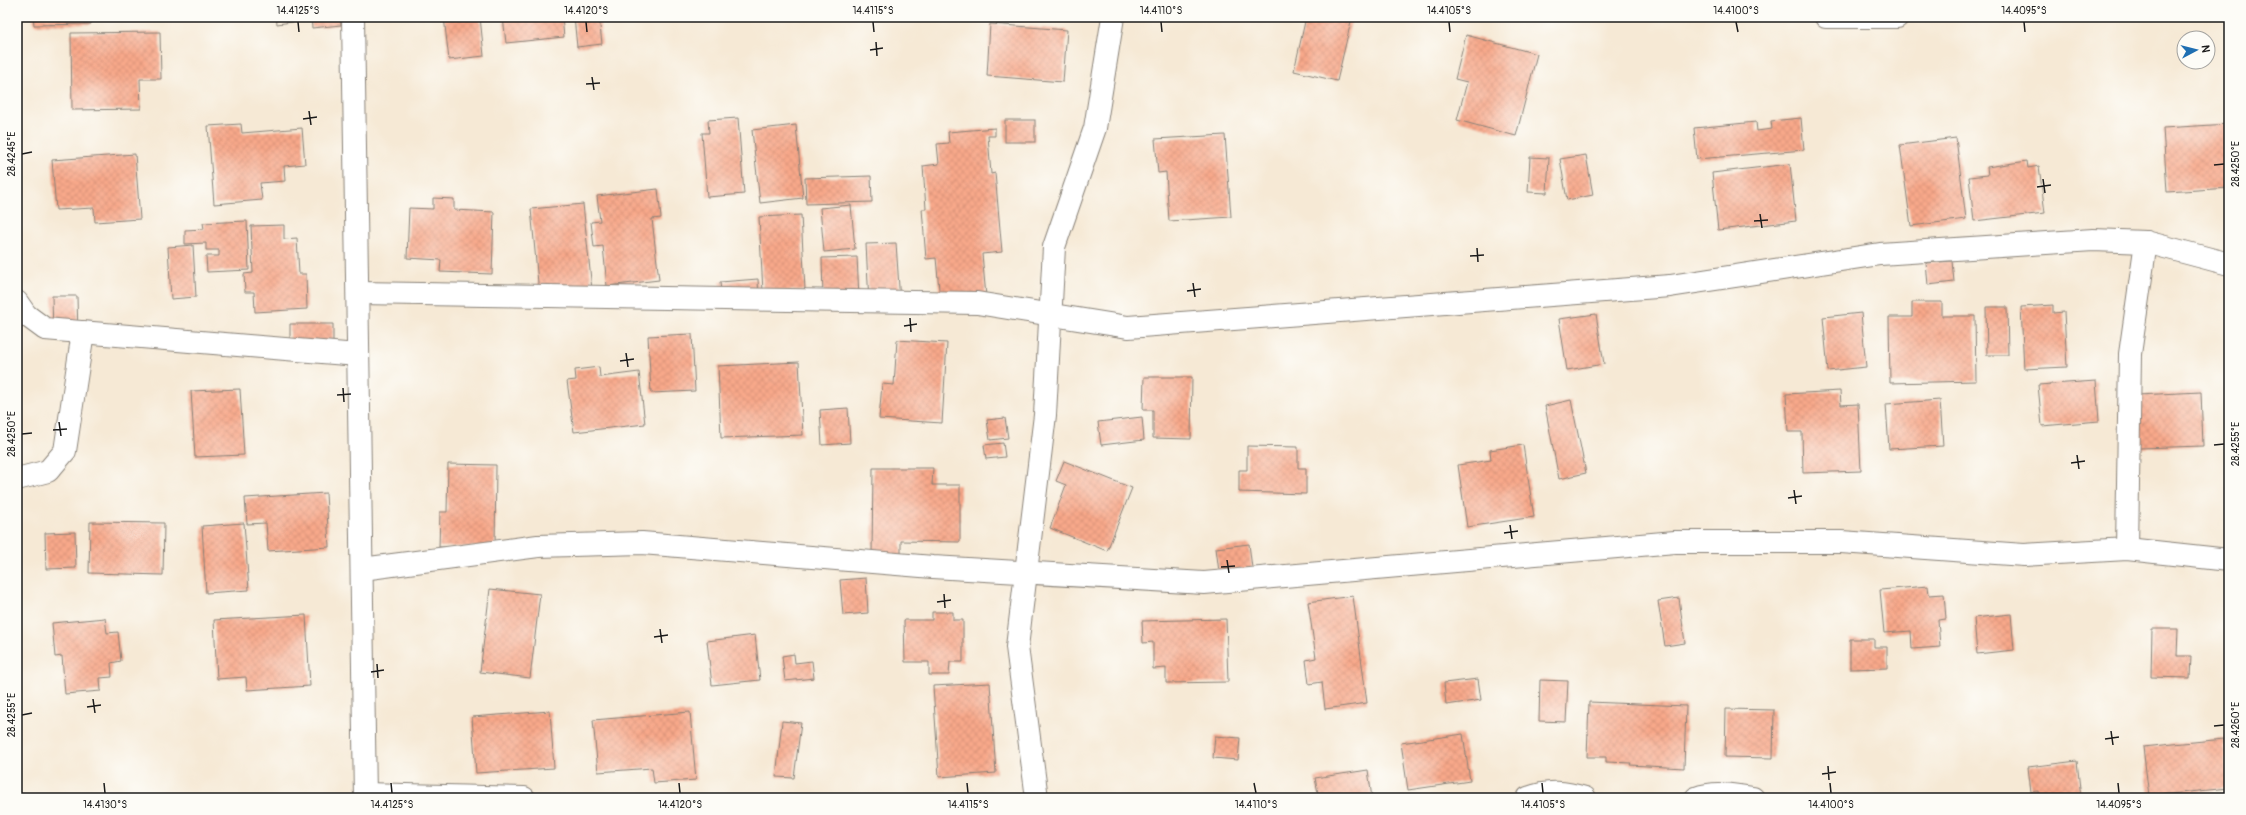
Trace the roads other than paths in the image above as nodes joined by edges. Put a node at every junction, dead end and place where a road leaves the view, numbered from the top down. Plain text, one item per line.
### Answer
1 (353, 17) edge
2 (1114, 17) edge
3 (1826, 17) edge
4 (1897, 17) edge
5 (2146, 242) junction
6 (2229, 264) edge
7 (358, 292) junction
8 (17, 302) edge
9 (1051, 314) junction
10 (83, 332) junction
11 (358, 355) junction
12 (17, 479) edge
13 (2127, 549) junction
14 (2229, 560) edge
15 (362, 569) junction
16 (1026, 572) junction
17 (365, 796) edge
18 (524, 798) edge
19 (1037, 798) edge
20 (1528, 798) edge
21 (1586, 798) edge
22 (1696, 798) edge
23 (1753, 798) edge

1 - 7 street
2 - 9 street
3 - 4 street
5 - 6 street
5 - 9 street
5 - 13 street
7 - 9 street
7 - 11 street
8 - 10 street
9 - 16 street
10 - 11 street
10 - 12 street
11 - 15 street
13 - 14 street
13 - 16 street
15 - 16 street
15 - 17 street
16 - 19 street
17 - 18 street
20 - 21 street
22 - 23 street

